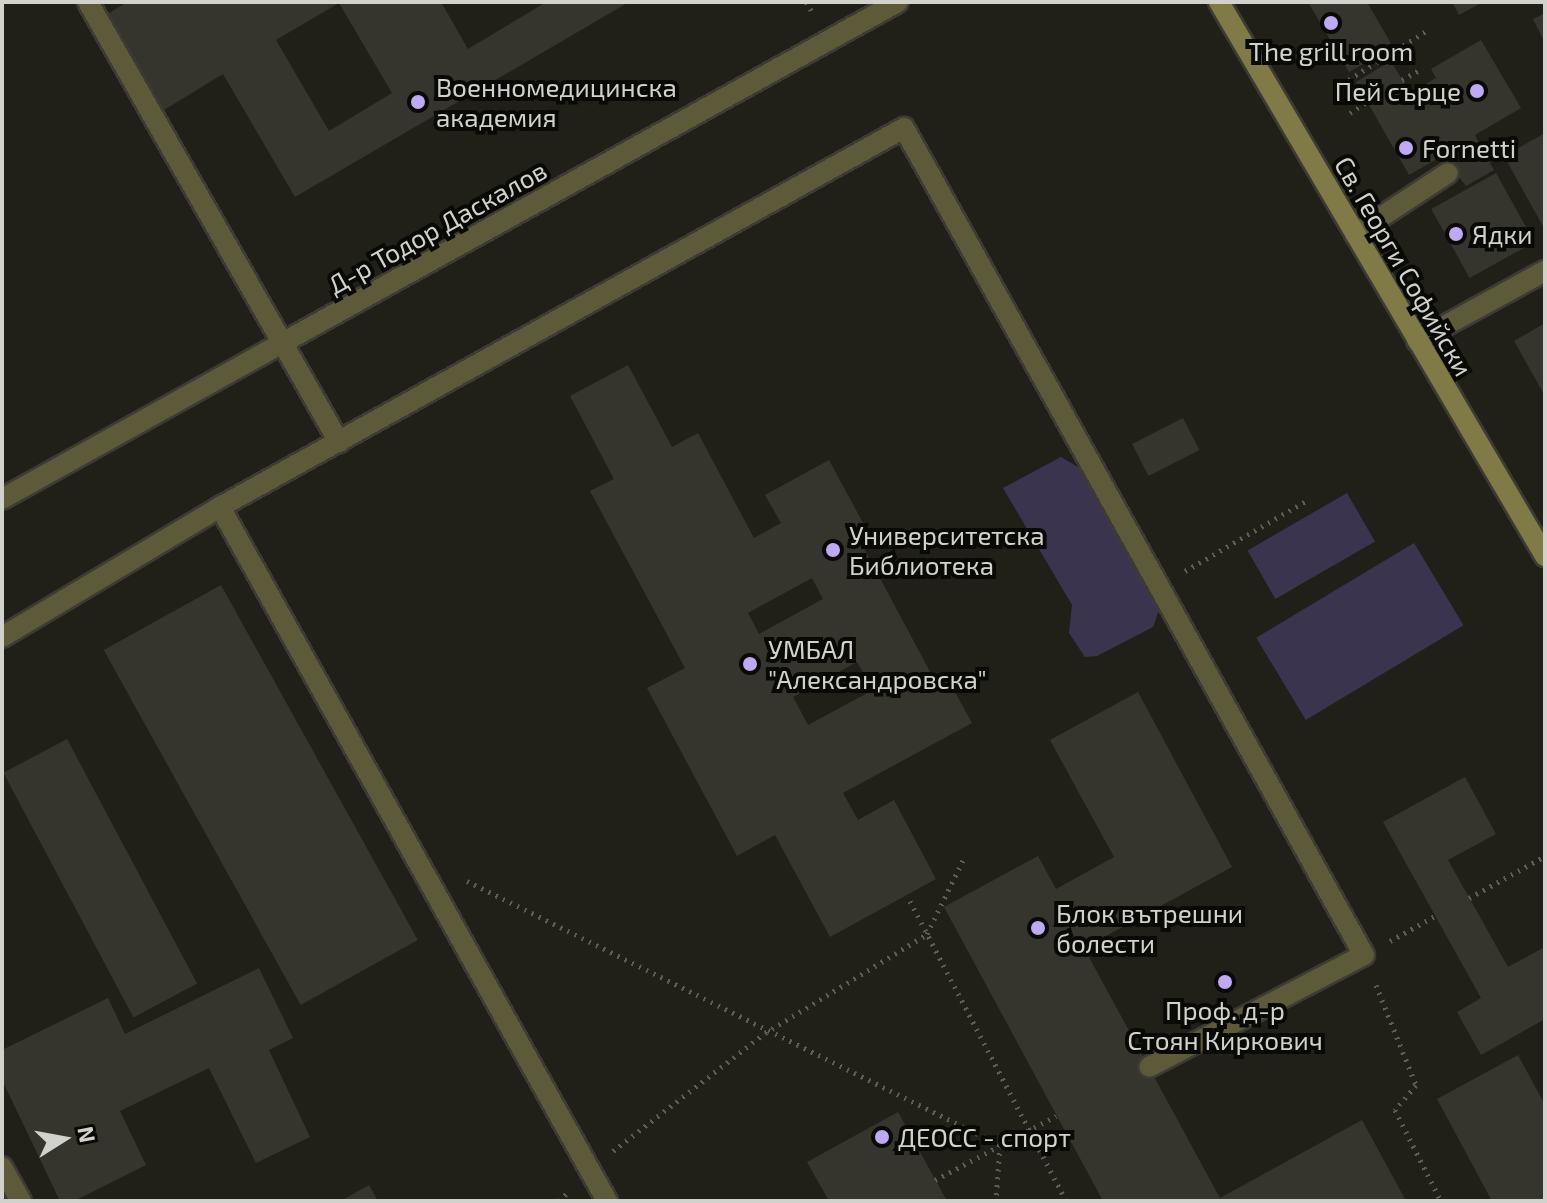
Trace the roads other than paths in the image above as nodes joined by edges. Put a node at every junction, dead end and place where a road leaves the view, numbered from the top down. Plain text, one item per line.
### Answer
1 (88, 2) edge
2 (898, 2) edge
3 (1219, 2) edge
4 (1448, 173) dead end
5 (1355, 234) junction
6 (1545, 271) edge
7 (1417, 341) junction
8 (275, 347) junction
9 (339, 442) junction
10 (2, 499) edge
11 (220, 507) junction
12 (1545, 556) edge
13 (2, 637) edge
14 (1149, 1067) dead end
15 (2, 1167) edge
16 (15, 1199) edge
17 (607, 1201) edge

1 - 8 street
2 - 8 street, Д-р Тодор Даскалов
3 - 5 main road, Св. Георги Софийски
4 - 5 street
5 - 7 main road, Св. Георги Софийски
6 - 7 street
7 - 12 main road, Св. Георги Софийски
8 - 9 street
8 - 10 street, Д-р Тодор Даскалов
9 - 11 street
9 - 14 street
11 - 13 street
11 - 17 street
15 - 16 street

